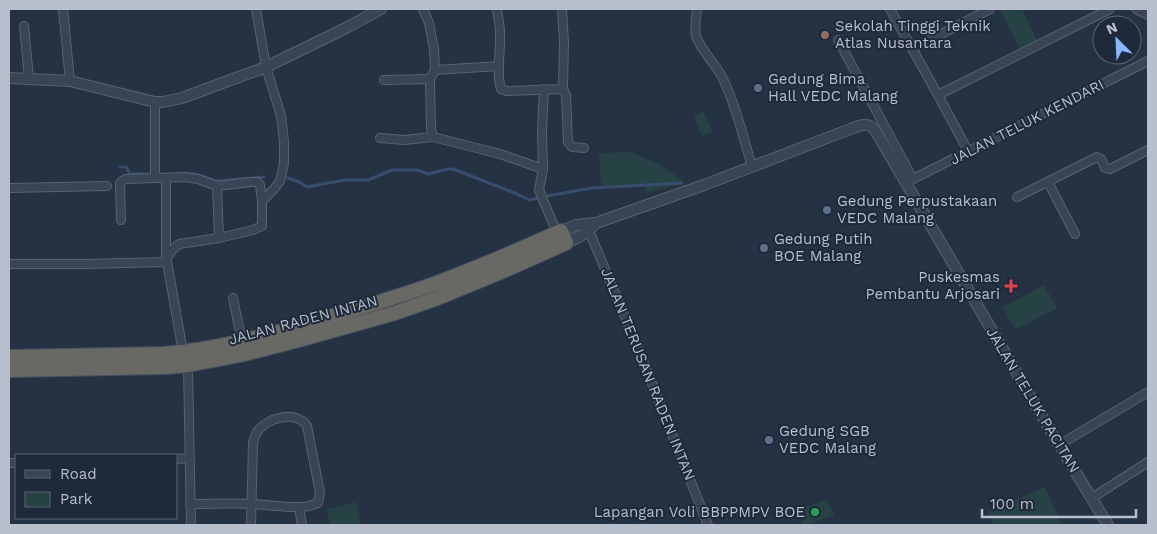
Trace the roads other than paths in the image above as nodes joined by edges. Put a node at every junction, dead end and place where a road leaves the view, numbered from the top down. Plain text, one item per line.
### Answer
1 (63, 9) edge
2 (256, 9) edge
3 (381, 9) edge
4 (423, 9) edge
5 (497, 9) edge
6 (562, 9) edge
7 (697, 9) edge
8 (890, 9) edge
9 (990, 9) edge
10 (1110, 9) edge
11 (1136, 9) edge
12 (1148, 15) edge
13 (24, 26) dead end
14 (838, 40) dead end
15 (912, 49) junction
16 (1148, 61) edge
17 (499, 66) junction
18 (266, 67) junction
19 (435, 70) junction
20 (9, 78) edge
21 (30, 78) junction
22 (430, 79) junction
23 (384, 80) dead end
24 (70, 81) junction
25 (544, 89) junction
26 (563, 89) junction
27 (938, 95) junction
28 (155, 102) junction
29 (864, 124) joint
30 (433, 137) junction
31 (380, 138) dead end
32 (584, 148) dead end
33 (1148, 150) edge
34 (968, 151) junction
35 (752, 166) junction
36 (543, 169) junction
37 (155, 175) junction
38 (166, 178) junction
39 (909, 181) junction
40 (1048, 182) junction
41 (107, 186) dead end
42 (217, 186) junction
43 (9, 188) edge
44 (1017, 197) dead end
45 (262, 200) junction
46 (121, 220) dead end
47 (590, 226) junction
48 (1075, 234) dead end
49 (561, 236) junction
50 (219, 238) junction
51 (529, 253) junction
52 (167, 260) junction
53 (9, 264) edge
54 (412, 292) junction
55 (233, 298) dead end
56 (417, 305) junction
57 (242, 342) junction
58 (9, 357) edge
59 (186, 358) junction
60 (9, 370) edge
61 (1148, 392) edge
62 (1059, 446) junction
63 (189, 458) junction
64 (178, 459) edge
65 (1148, 462) edge
66 (1092, 498) junction
67 (190, 504) junction
68 (252, 504) junction
69 (299, 507) junction
70 (191, 525) edge
71 (251, 525) edge
72 (302, 525) edge
73 (708, 525) edge
74 (1108, 525) edge

1 - 24 street
2 - 18 street
3 - 18 street
4 - 19 street
5 - 17 street
6 - 26 street
7 - 35 street
8 - 15 street
9 - 15 street
10 - 27 street
11 - 12 street
13 - 21 street
14 - 39 street, JALAN TELUK PACITAN
15 - 27 street
16 - 34 street, JALAN TELUK KENDARI
17 - 19 street
17 - 25 street
18 - 28 street
18 - 45 street
19 - 22 street
20 - 21 street
21 - 24 street
22 - 23 street
22 - 30 street
24 - 28 street
25 - 26 street
25 - 36 street
26 - 32 street
27 - 34 street
28 - 37 street
29 - 35 street, JALAN RADEN INTAN
29 - 39 street, JALAN TELUK PACITAN
30 - 31 street
30 - 36 street
33 - 40 street
34 - 39 street, JALAN TELUK KENDARI
35 - 47 street, JALAN RADEN INTAN
36 - 49 street
37 - 38 street
37 - 46 street
38 - 42 street
38 - 52 street
39 - 62 street, JALAN TELUK PACITAN
40 - 44 street
40 - 48 street
41 - 43 street
42 - 45 street
42 - 50 street
45 - 50 street
47 - 49 street, JALAN RADEN INTAN
47 - 73 street, JALAN TERUSAN RADEN INTAN
49 - 51 highway, JALAN RADEN INTAN
50 - 52 street
51 - 54 highway, JALAN RADEN INTAN
51 - 56 highway, JALAN RADEN INTAN
52 - 53 street
52 - 59 street
54 - 56 highway
54 - 57 highway, JALAN RADEN INTAN
55 - 57 street
56 - 59 highway, JALAN RADEN INTAN
57 - 59 highway, JALAN RADEN INTAN
58 - 59 highway, JALAN RADEN INTAN
59 - 60 highway, JALAN RADEN INTAN
59 - 63 street
61 - 62 street
62 - 66 street, JALAN TELUK PACITAN
63 - 64 street
63 - 67 street
65 - 66 street
66 - 74 street, JALAN TELUK PACITAN
67 - 68 street
67 - 70 street
68 - 69 street
68 - 69 street
68 - 71 street
69 - 72 street

